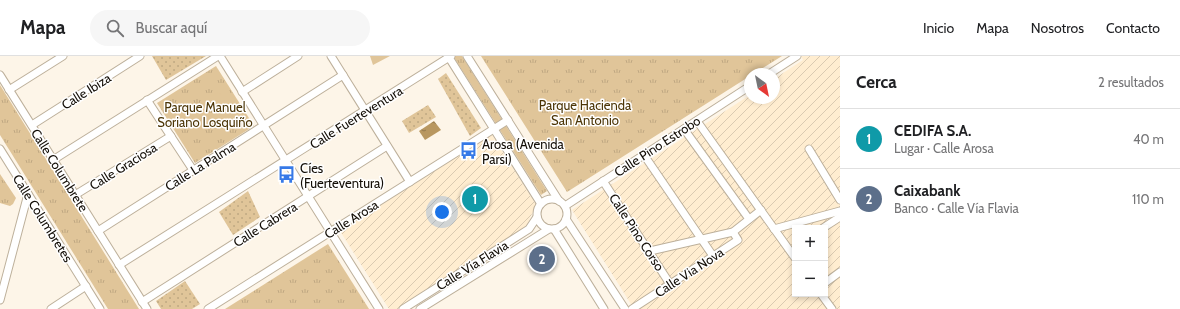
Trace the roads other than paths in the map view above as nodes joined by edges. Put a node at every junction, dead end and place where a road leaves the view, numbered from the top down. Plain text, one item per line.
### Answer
1 (63, 56) edge
2 (140, 56) edge
3 (219, 56) edge
4 (298, 56) edge
5 (331, 56) edge
6 (468, 56) edge
7 (797, 56) edge
8 (449, 57) edge
9 (778, 68) edge
10 (0, 75) edge
11 (343, 75) junction
12 (9, 90) junction
13 (744, 90) edge
14 (242, 92) junction
15 (148, 100) junction
16 (366, 111) junction
17 (508, 120) junction
18 (697, 121) junction
19 (32, 125) junction
20 (264, 125) junction
21 (494, 129) junction
22 (684, 129) junction
23 (170, 136) junction
24 (387, 146) junction
25 (809, 148) dead end
26 (0, 149) edge
27 (644, 155) junction
28 (53, 160) junction
29 (286, 161) junction
30 (193, 170) junction
31 (603, 181) junction
32 (410, 182) junction
33 (28, 194) junction
34 (75, 195) junction
35 (308, 196) junction
36 (840, 200) edge
37 (558, 201) junction
38 (541, 204) junction
39 (565, 206) junction
40 (761, 210) junction
41 (840, 211) edge
42 (537, 217) junction
43 (840, 217) edge
44 (566, 219) junction
45 (749, 219) junction
46 (828, 225) edge
47 (552, 229) junction
48 (774, 229) junction
49 (98, 231) junction
50 (331, 232) junction
51 (733, 232) junction
52 (702, 239) junction
53 (792, 248) edge
54 (650, 251) junction
55 (714, 256) junction
56 (119, 265) junction
57 (840, 272) edge
58 (828, 281) edge
59 (670, 284) junction
60 (86, 286) junction
61 (823, 297) edge
62 (0, 300) edge
63 (142, 302) junction
64 (51, 309) edge
65 (100, 309) edge
66 (147, 309) edge
67 (208, 309) edge
68 (379, 309) edge
69 (403, 309) edge
70 (420, 309) edge
71 (604, 309) edge
72 (625, 309) edge
73 (632, 309) edge
74 (832, 309) edge

1 - 12 street
2 - 19 street, Calle Ibiza
3 - 14 street
3 - 15 street
4 - 14 street
5 - 11 street
6 - 17 street
7 - 9 street
8 - 16 street, Calle Fuerteventura
8 - 21 street
10 - 12 street, Calle Columbrete
11 - 16 street
11 - 20 street, Calle La Palma
12 - 19 street, Calle Columbrete
13 - 18 street, Calle Pino Estrobo
14 - 20 street
15 - 23 street
15 - 28 street
16 - 24 street
16 - 29 street, Calle Fuerteventura
17 - 21 street, Calle Arosa
17 - 37 street
18 - 22 street, Calle Pino Estrobo
18 - 40 street
19 - 28 street, Calle Columbrete
20 - 29 street
20 - 30 street, Calle La Palma
21 - 32 street, Calle Arosa
21 - 38 street
22 - 27 street, Calle Pino Estrobo
22 - 45 street
23 - 30 street
23 - 34 street, Calle Graciosa
24 - 32 street
24 - 35 street, Calle Cabrera
25 - 36 street
26 - 33 street, Calle Columbretes
27 - 31 street, Calle Pino Estrobo
27 - 52 street
28 - 34 street, Calle Columbrete
29 - 35 street
29 - 56 street, Calle Fuerteventura
30 - 49 street, Calle La Palma
31 - 39 street, Calle Pino Estrobo
31 - 54 street, Calle Pino Corso
32 - 50 street, Calle Arosa
33 - 60 street, Calle Columbretes
33 - 62 street
34 - 49 street, Calle Columbrete
35 - 50 street
35 - 63 street, Calle Cabrera
37 - 38 street
37 - 39 street
38 - 42 street
39 - 44 street
40 - 45 street
40 - 48 street
41 - 48 street
42 - 47 street
42 - 69 street, Calle Vía Flavia
43 - 46 street
44 - 47 street
44 - 72 street
45 - 51 street
47 - 70 street, Calle Vía Flavia
47 - 71 street
48 - 53 street
49 - 56 street, Calle Columbrete
50 - 67 street, Calle Arosa
50 - 68 street
51 - 52 street
51 - 55 street, Calle Via Nova
52 - 54 street
52 - 55 street
54 - 59 street, Calle Pino Corso
55 - 59 street, Calle Via Nova
56 - 63 street, Calle Columbrete
57 - 58 street
59 - 73 street, Calle Via Nova
60 - 64 street
60 - 65 street, Calle Columbretes
61 - 74 street
63 - 66 street, Calle Columbrete

